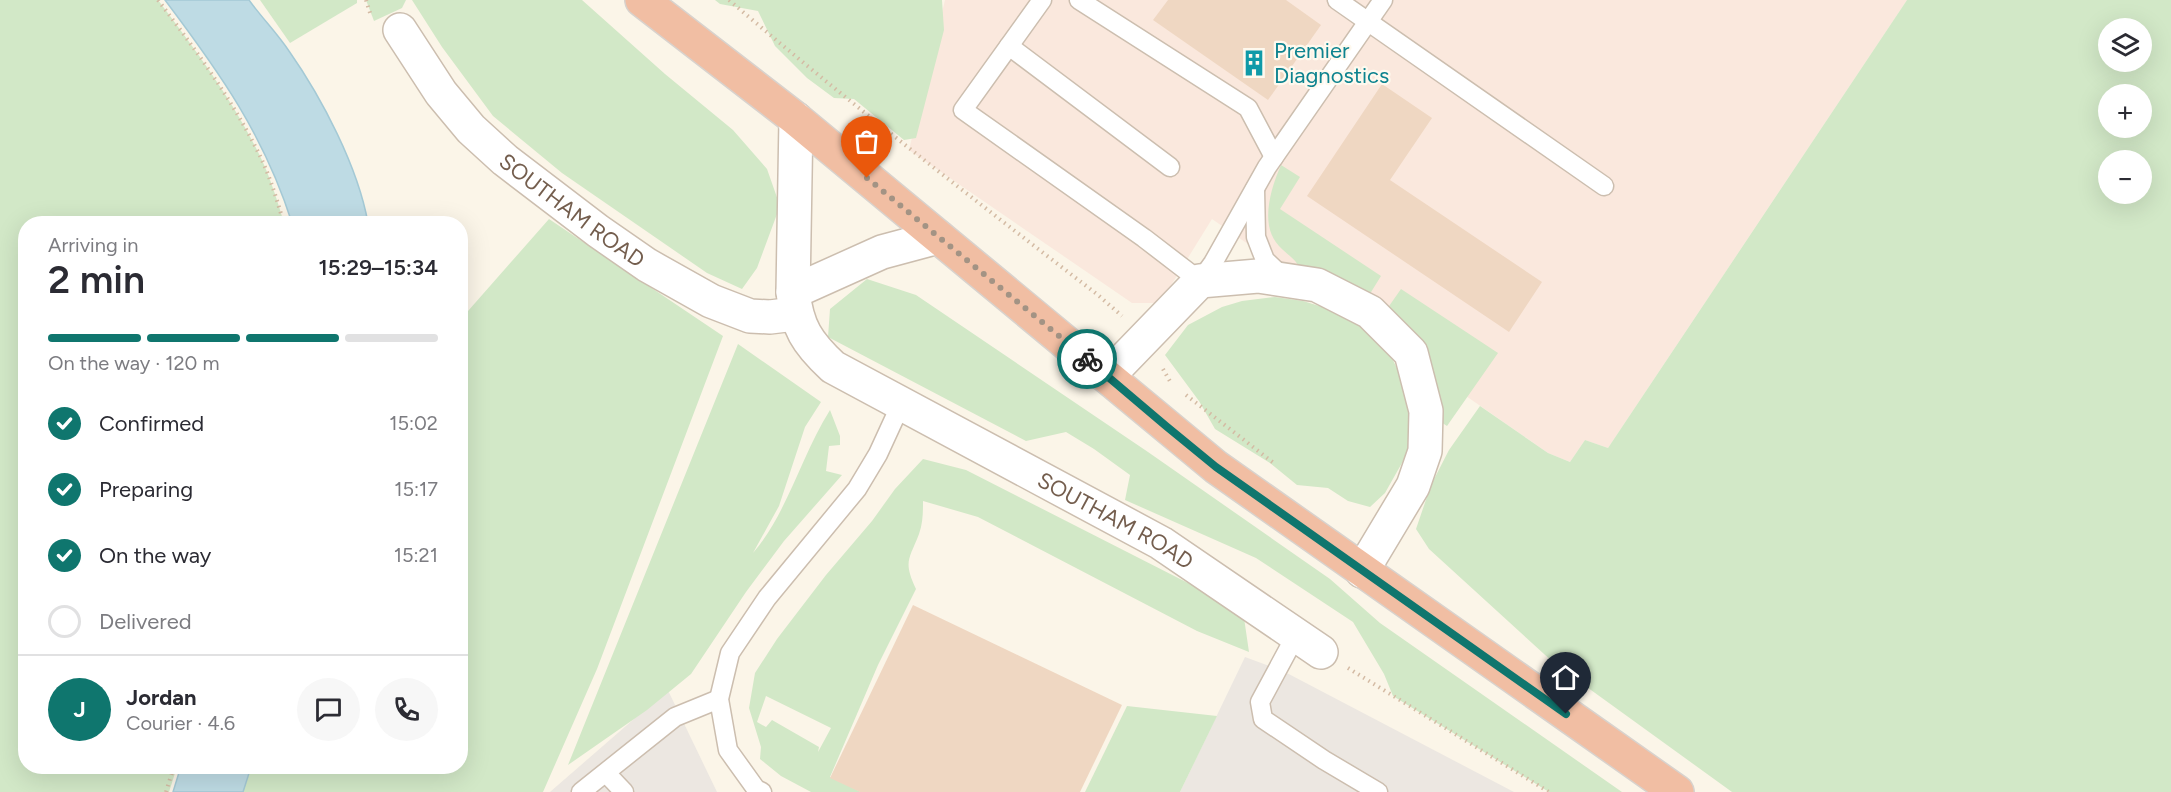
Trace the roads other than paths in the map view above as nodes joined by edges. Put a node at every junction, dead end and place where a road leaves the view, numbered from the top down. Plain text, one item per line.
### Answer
1 (642, 0) edge
2 (1042, 0) edge
3 (1079, 0) edge
4 (1337, 0) edge
5 (1383, 0) edge
6 (1367, 22) junction
7 (400, 30) dead end
8 (1009, 46) junction
9 (796, 120) junction
10 (1274, 157) junction
11 (1170, 166) dead end
12 (1604, 186) dead end
13 (1255, 188) junction
14 (938, 237) junction
15 (1286, 280) junction
16 (1200, 281) junction
17 (794, 303) junction
18 (1108, 376) junction
19 (901, 404) junction
20 (1362, 571) junction
21 (1309, 643) joint
22 (719, 699) junction
23 (606, 772) junction
24 (581, 792) edge
25 (624, 792) edge
26 (762, 792) edge
27 (1378, 792) edge
28 (1677, 792) edge

1 - 9 highway
2 - 8 lane
3 - 10 lane
4 - 6 lane
5 - 6 lane
6 - 10 lane
6 - 12 lane
7 - 17 street, SOUTHAM ROAD
8 - 11 lane
8 - 16 lane
9 - 14 highway
9 - 17 street, SOUTHAM ROAD
10 - 13 lane
13 - 15 lane
13 - 16 lane
14 - 17 street, SOUTHAM ROAD
14 - 18 highway
15 - 16 street
15 - 20 street
16 - 18 street
17 - 19 street, SOUTHAM ROAD
18 - 20 highway
19 - 21 street, SOUTHAM ROAD
19 - 22 lane
20 - 28 highway
21 - 27 lane
22 - 23 lane
22 - 26 lane
23 - 24 lane
23 - 25 lane

